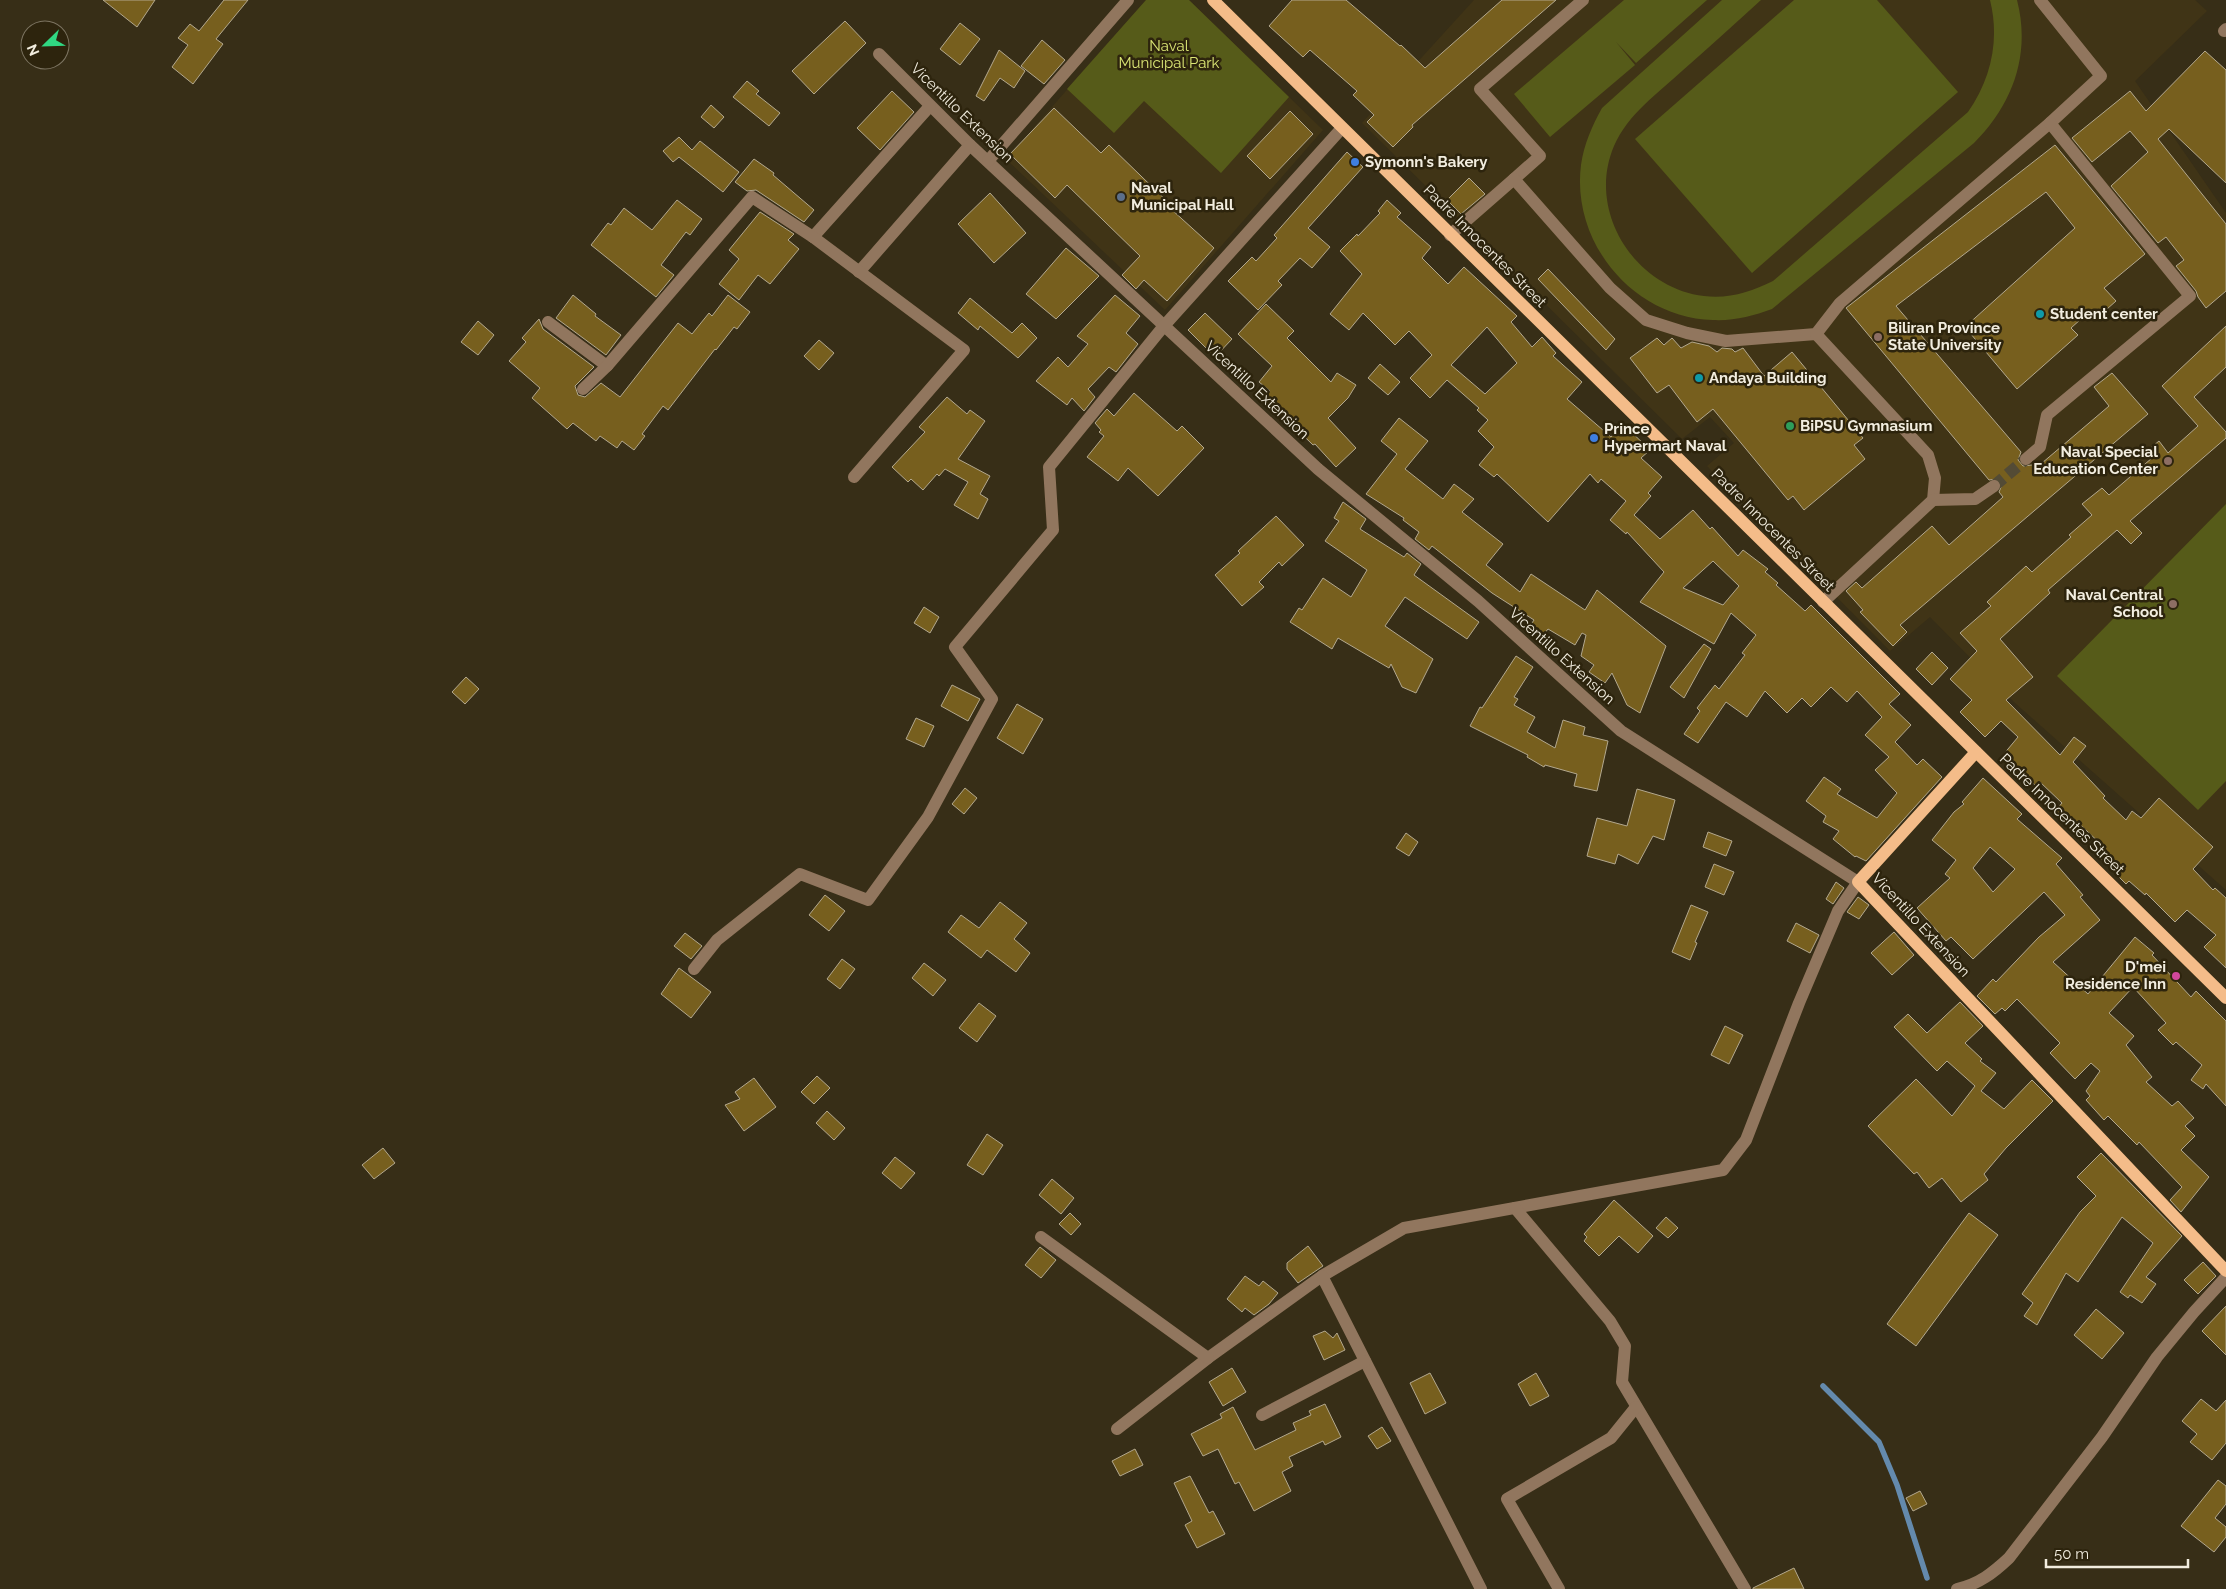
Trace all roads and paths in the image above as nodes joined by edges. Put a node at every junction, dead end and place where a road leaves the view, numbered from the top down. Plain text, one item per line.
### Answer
1 (1128, 0) edge
2 (1213, 0) edge
3 (1583, 0) edge
4 (2040, 0) edge
5 (879, 54) dead end
6 (930, 106) junction
7 (2050, 123) junction
8 (1342, 128) junction
9 (970, 145) junction
10 (988, 161) junction
11 (1514, 179) junction
12 (1450, 235) junction
13 (813, 237) junction
14 (859, 272) junction
15 (548, 322) dead end
16 (1163, 327) junction
17 (1816, 334) junction
18 (607, 366) junction
19 (583, 389) dead end
20 (2026, 459) tunnel mouth
21 (854, 477) dead end
22 (1994, 486) tunnel mouth
23 (1933, 500) junction
24 (1823, 602) junction
25 (1976, 752) junction
26 (1858, 882) junction
27 (694, 968) dead end
28 (2226, 998) edge
29 (1515, 1208) junction
30 (1041, 1237) dead end
31 (2226, 1271) edge
32 (1322, 1276) junction
33 (2226, 1277) edge
34 (1208, 1358) junction
35 (1365, 1361) junction
36 (1636, 1407) junction
37 (1262, 1415) dead end
38 (1117, 1429) dead end
39 (1481, 1589) edge
40 (1559, 1589) edge
41 (1745, 1589) edge
42 (1957, 1589) edge

1 - 10 street
2 - 8 main road, Padre Innocentes Street
3 - 11 street
4 - 7 street
5 - 6 street, Vicentillo Extension
6 - 9 street, Vicentillo Extension
6 - 13 street
7 - 17 street
7 - 20 street
8 - 12 main road, Padre Innocentes Street
8 - 16 street
9 - 10 street, Vicentillo Extension
9 - 14 street
10 - 16 street, Vicentillo Extension
11 - 12 street
11 - 17 street
12 - 24 main road, Padre Innocentes Street
13 - 14 street
13 - 18 street
14 - 21 street
15 - 18 street
16 - 26 street, Vicentillo Extension
16 - 27 street
17 - 23 street
18 - 19 street
22 - 23 street
23 - 24 street
24 - 25 main road, Padre Innocentes Street
25 - 26 main road
25 - 28 main road, Padre Innocentes Street
26 - 29 street
26 - 31 main road, Vicentillo Extension
29 - 32 street
29 - 36 street
30 - 34 street
32 - 34 street
32 - 35 street
33 - 42 street
34 - 38 street
35 - 37 street
35 - 39 street
36 - 40 street
36 - 41 street

